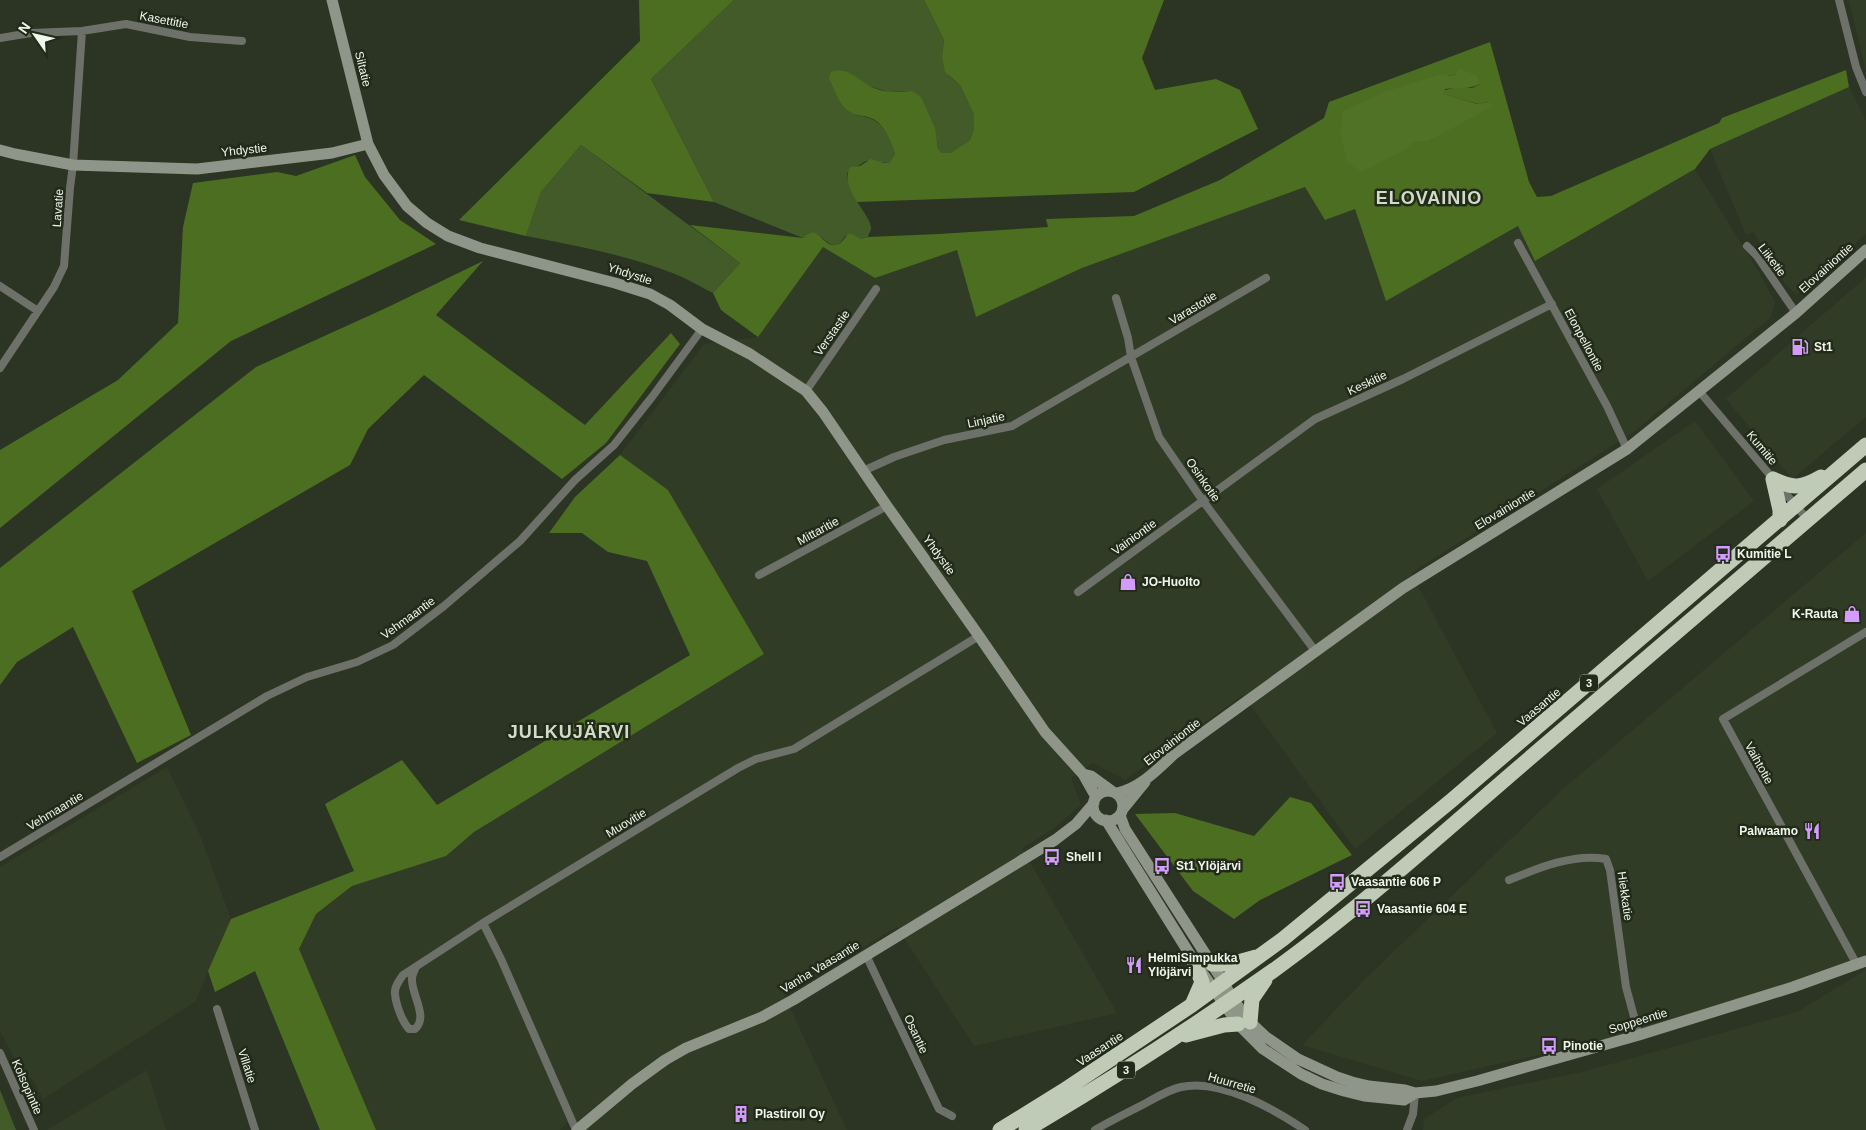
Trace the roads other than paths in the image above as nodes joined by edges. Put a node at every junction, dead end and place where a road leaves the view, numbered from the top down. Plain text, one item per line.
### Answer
1 (332, 0) edge
2 (1839, 0) edge
3 (82, 31) junction
4 (0, 38) edge
5 (242, 41) dead end
6 (1866, 92) edge
7 (368, 144) junction
8 (0, 150) edge
9 (73, 165) junction
10 (1518, 243) dead end
11 (1747, 246) dead end
12 (1866, 250) edge
13 (1266, 278) dead end
14 (0, 286) edge
15 (876, 289) dead end
16 (1116, 298) dead end
17 (1552, 304) junction
18 (38, 310) junction
19 (1796, 313) junction
20 (702, 329) junction
21 (1131, 357) junction
22 (0, 368) edge
23 (806, 391) junction
24 (1699, 391) junction
25 (1866, 445) edge
26 (1628, 449) junction
27 (1846, 462) junction
28 (1866, 470) edge
29 (863, 471) junction
30 (1773, 479) junction
31 (1203, 501) junction
32 (886, 506) junction
33 (1796, 506) junction
34 (1780, 520) junction
35 (1808, 520) junction
36 (759, 576) dead end
37 (1078, 592) dead end
38 (1866, 632) edge
39 (980, 636) junction
40 (1316, 652) junction
41 (1083, 774) junction
42 (1148, 778) junction
43 (1115, 792) junction
44 (1095, 800) junction
45 (1121, 812) junction
46 (1103, 819) junction
47 (1076, 824) junction
48 (0, 857) edge
49 (1509, 880) dead end
50 (483, 923) junction
51 (866, 955) junction
52 (1262, 956) junction
53 (1194, 960) junction
54 (1861, 963) edge
55 (1212, 964) junction
56 (416, 967) junction
57 (1274, 970) junction
58 (1220, 986) junction
59 (1228, 1001) junction
60 (1192, 1006) junction
61 (217, 1009) dead end
62 (1244, 1023) junction
63 (1639, 1035) junction
64 (1175, 1038) junction
65 (0, 1053) edge
66 (1415, 1093) junction
67 (952, 1116) dead end
68 (34, 1130) edge
69 (256, 1130) edge
70 (576, 1130) edge
71 (1000, 1130) edge
72 (1026, 1130) edge
73 (1095, 1130) edge
74 (1305, 1130) edge
75 (1407, 1130) edge

1 - 7 main road, Siltatie
2 - 6 street
3 - 4 street, Kasettitie
3 - 5 street, Kasettitie
3 - 9 street, Lavatie
7 - 9 main road, Yhdystie
7 - 20 main road, Yhdystie
8 - 9 main road, Yhdystie
9 - 18 street, Lavatie
10 - 17 street, Elonpellontie
11 - 19 street, Liiketie
12 - 19 main road, Elovainiontie
13 - 21 street, Varastotie
14 - 18 street
15 - 23 street, Verstastie
16 - 21 street, Osinkotie
17 - 26 street, Elonpellontie
17 - 31 street, Keskitie
18 - 22 street, Lavatie
19 - 24 main road, Elovainiontie
20 - 23 main road, Yhdystie
20 - 48 street, Vehmaantie
21 - 29 street, Linjatie
21 - 31 street, Osinkotie
23 - 29 main road, Yhdystie
24 - 26 main road, Elovainiontie
24 - 30 street, Kumitie
25 - 27 highway, Vaasantie / 3
26 - 40 main road, Elovainiontie
27 - 30 highway
27 - 33 highway, Vaasantie / 3
28 - 35 highway, 3
29 - 32 main road, Yhdystie
30 - 33 street, Kumitie
30 - 34 highway
31 - 37 street, Vainiontie
31 - 40 street, Osinkotie
32 - 36 street, Mittaritie
32 - 39 main road, Yhdystie
33 - 34 highway, Vaasantie / 3
33 - 35 street, Kumitie
34 - 52 highway, Vaasantie / 3
35 - 57 highway, 3
38 - 54 street, Vaihtotie
39 - 41 main road, Yhdystie
39 - 50 street, Muovitie
40 - 42 main road, Elovainiontie
41 - 43 main road, Yhdystie
41 - 44 main road, Yhdystie
42 - 43 main road, Elovainiontie
42 - 45 main road, Elovainiontie
43 - 44 main road
43 - 45 main road
44 - 46 main road
44 - 47 main road, Vanha Vaasantie
45 - 46 main road
45 - 55 main road
46 - 47 main road, Vanha Vaasantie
46 - 53 main road
47 - 51 main road, Vanha Vaasantie
49 - 63 street, Hiekkatie
50 - 56 street, Muovitie
50 - 70 street
51 - 67 street, Osantie
51 - 70 main road, Vanha Vaasantie
52 - 55 highway
52 - 58 highway, Vaasantie / 3
53 - 58 main road
53 - 60 highway
54 - 63 main road, Soppeentie
55 - 58 main road
56 - 56 street, Muovitie
57 - 59 highway, 3
57 - 62 highway
58 - 59 main road, Soppeentie
58 - 60 highway, Vaasantie / 3
59 - 62 main road, Soppeentie
59 - 64 highway, 3
60 - 71 highway, Vaasantie / 3
61 - 69 street, Villatie
62 - 64 highway
62 - 66 main road, Soppeentie
63 - 66 main road, Soppeentie
64 - 72 highway, 3
65 - 68 street, Kolsopintie
66 - 75 street
73 - 74 street, Huurretie

